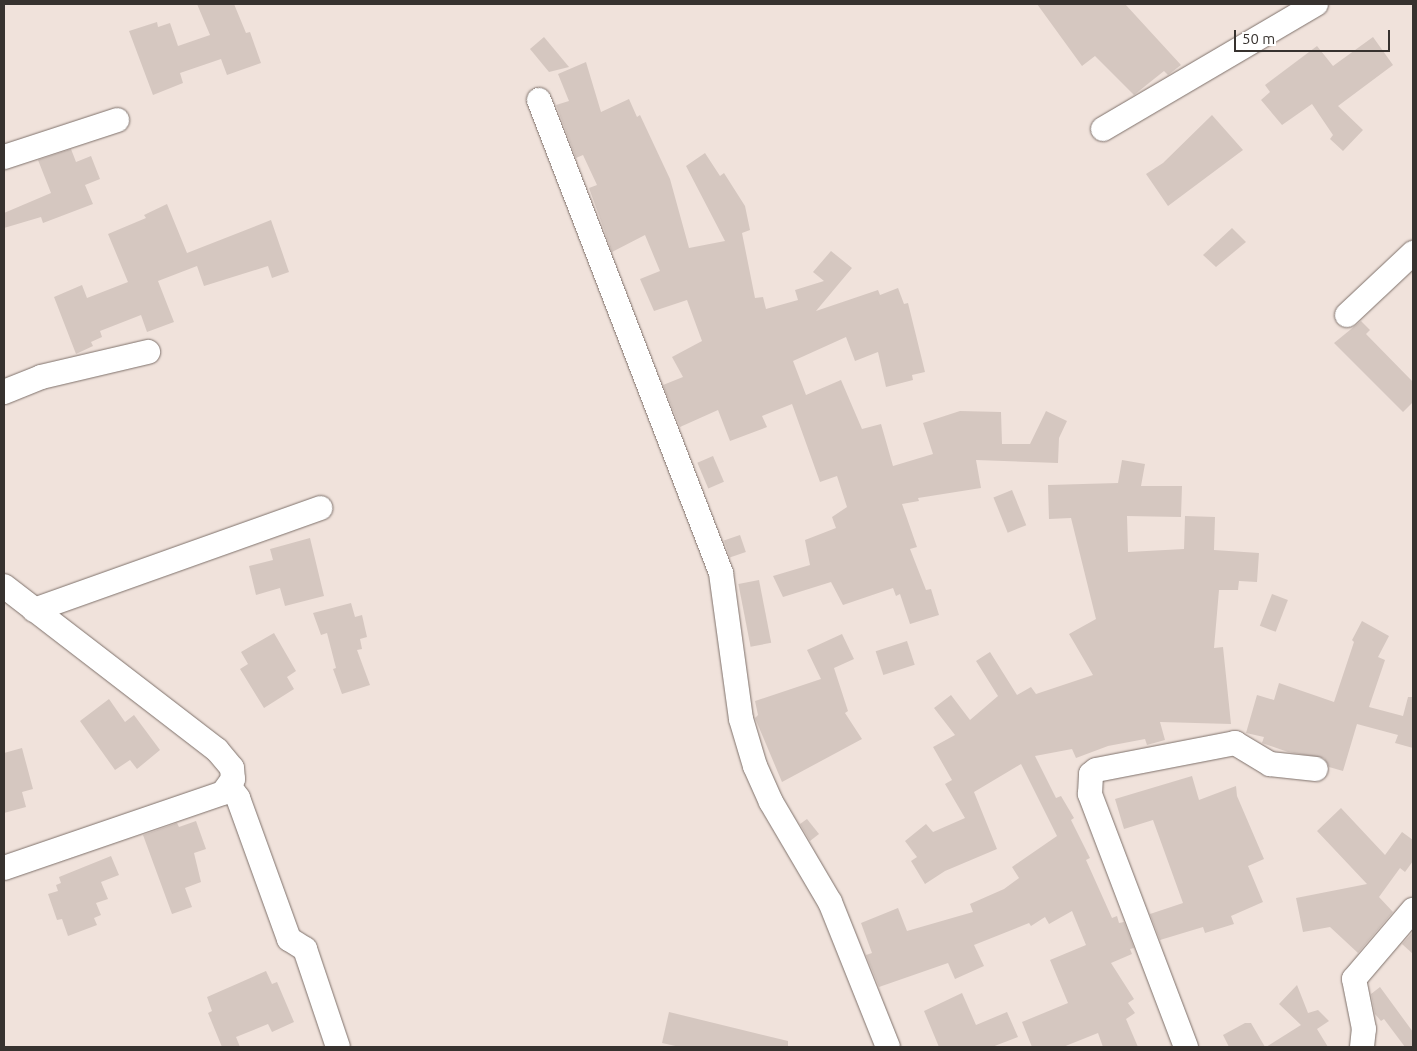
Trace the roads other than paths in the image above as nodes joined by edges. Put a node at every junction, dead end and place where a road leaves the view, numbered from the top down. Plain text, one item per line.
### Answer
1 (1316, 4) edge
2 (539, 100) dead end
3 (117, 120) dead end
4 (1103, 129) dead end
5 (4, 157) edge
6 (1413, 253) edge
7 (1347, 315) dead end
8 (148, 352) dead end
9 (4, 392) edge
10 (320, 508) dead end
11 (4, 586) edge
12 (34, 610) junction
13 (1316, 768) dead end
14 (230, 787) junction
15 (4, 868) edge
16 (1413, 910) edge
17 (338, 1047) edge
18 (888, 1047) edge
19 (1186, 1047) edge
20 (1362, 1047) edge

1 - 4 street
2 - 18 street
3 - 5 street
6 - 7 street
8 - 9 street
10 - 12 street
11 - 12 street
12 - 14 street
13 - 19 street
14 - 15 street
14 - 17 street
16 - 20 street

